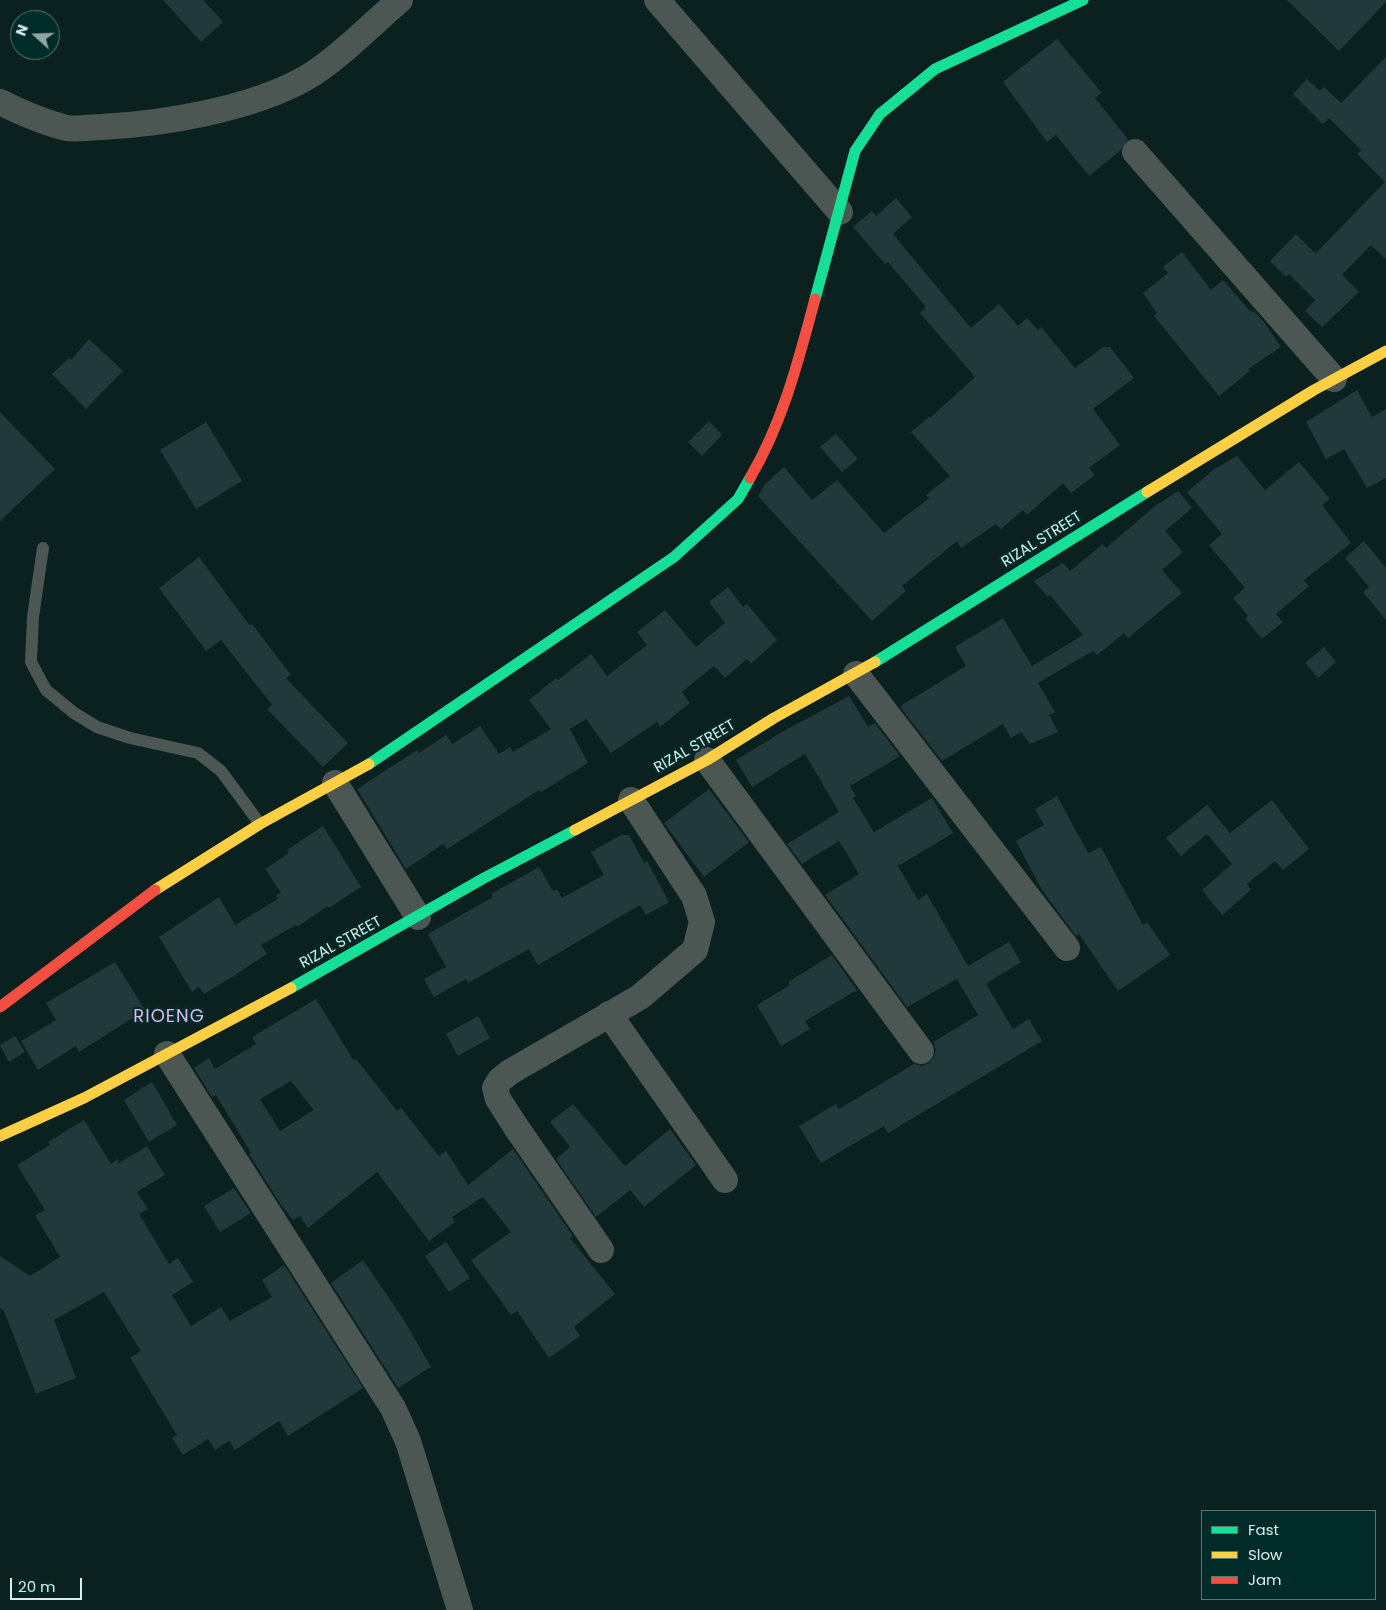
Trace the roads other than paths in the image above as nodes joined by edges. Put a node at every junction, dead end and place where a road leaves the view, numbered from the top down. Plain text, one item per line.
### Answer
1 (400, 0) edge
2 (657, 0) edge
3 (1083, 0) edge
4 (0, 102) edge
5 (1135, 152) dead end
6 (840, 212) junction
7 (1386, 351) edge
8 (1334, 379) junction
9 (43, 548) dead end
10 (856, 674) junction
11 (707, 760) junction
12 (335, 783) junction
13 (631, 800) junction
14 (260, 824) junction
15 (418, 917) junction
16 (1067, 948) dead end
17 (0, 1007) edge
18 (608, 1014) junction
19 (921, 1051) dead end
20 (167, 1054) junction
21 (0, 1136) edge
22 (725, 1180) dead end
23 (601, 1250) dead end
24 (460, 1610) edge

1 - 4 street
2 - 6 street
3 - 6 main road
5 - 8 street
6 - 12 main road
7 - 8 main road, RIZAL STREET
8 - 10 main road, RIZAL STREET
9 - 14 lane
10 - 11 main road, RIZAL STREET
10 - 16 street
11 - 13 main road, RIZAL STREET
11 - 19 street
12 - 14 main road
12 - 15 street
13 - 15 main road, RIZAL STREET
13 - 18 street
14 - 17 main road
15 - 20 main road, RIZAL STREET
18 - 22 street
18 - 23 street
20 - 21 main road, RIZAL STREET
20 - 24 street

